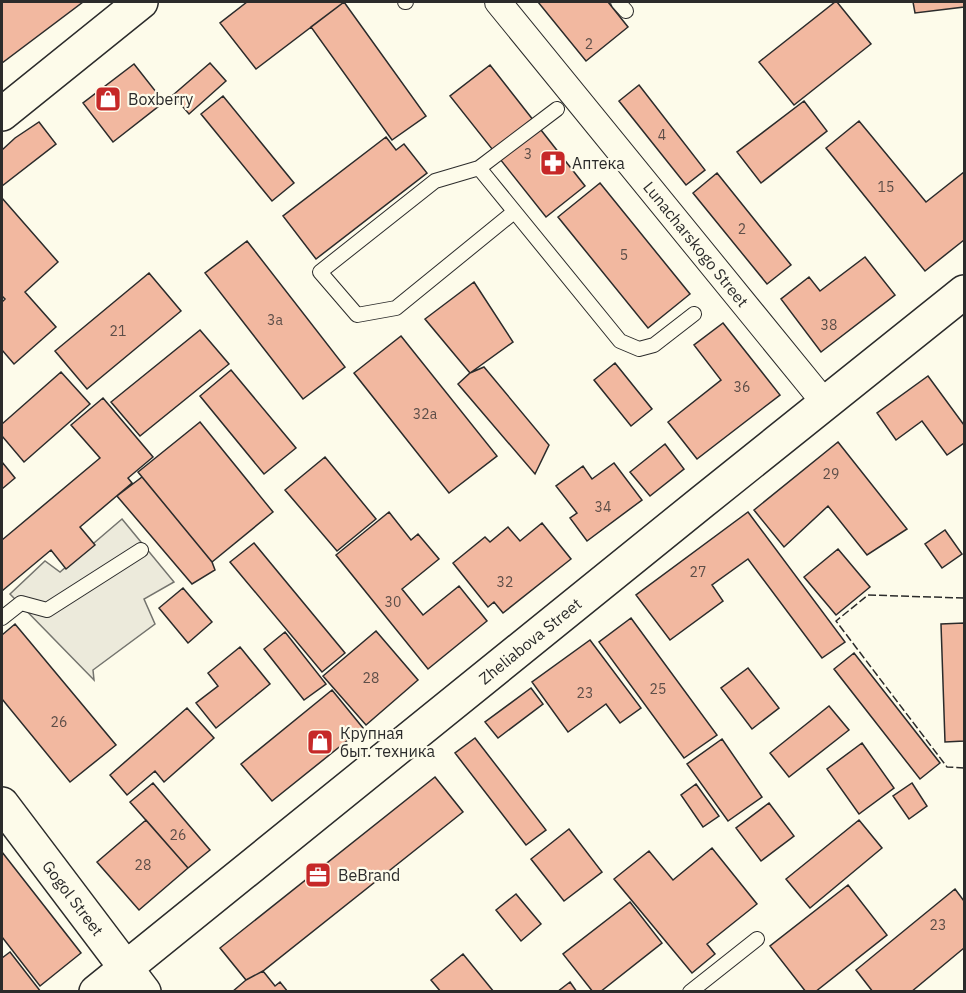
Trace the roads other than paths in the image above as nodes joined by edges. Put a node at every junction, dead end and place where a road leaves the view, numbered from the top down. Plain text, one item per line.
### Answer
1 (141, 2) edge
2 (498, 2) edge
3 (556, 109) dead end
4 (2, 114) edge
5 (478, 168) junction
6 (514, 212) junction
7 (964, 292) edge
8 (694, 314) dead end
9 (825, 403) junction
10 (141, 550) dead end
11 (2, 618) edge
12 (2, 804) edge
13 (757, 939) dead end
14 (135, 980) edge
15 (96, 992) edge
16 (690, 992) edge

1 - 4 main road
2 - 9 street, Lunacharskogo Street
3 - 5 lane
5 - 6 lane
5 - 6 lane
6 - 8 lane
7 - 9 main road, Zheliabova Street
9 - 14 main road, Zheliabova Street
10 - 11 lane
12 - 14 main road, Gogol Street
13 - 16 lane
14 - 15 main road, Zheliabova Street

